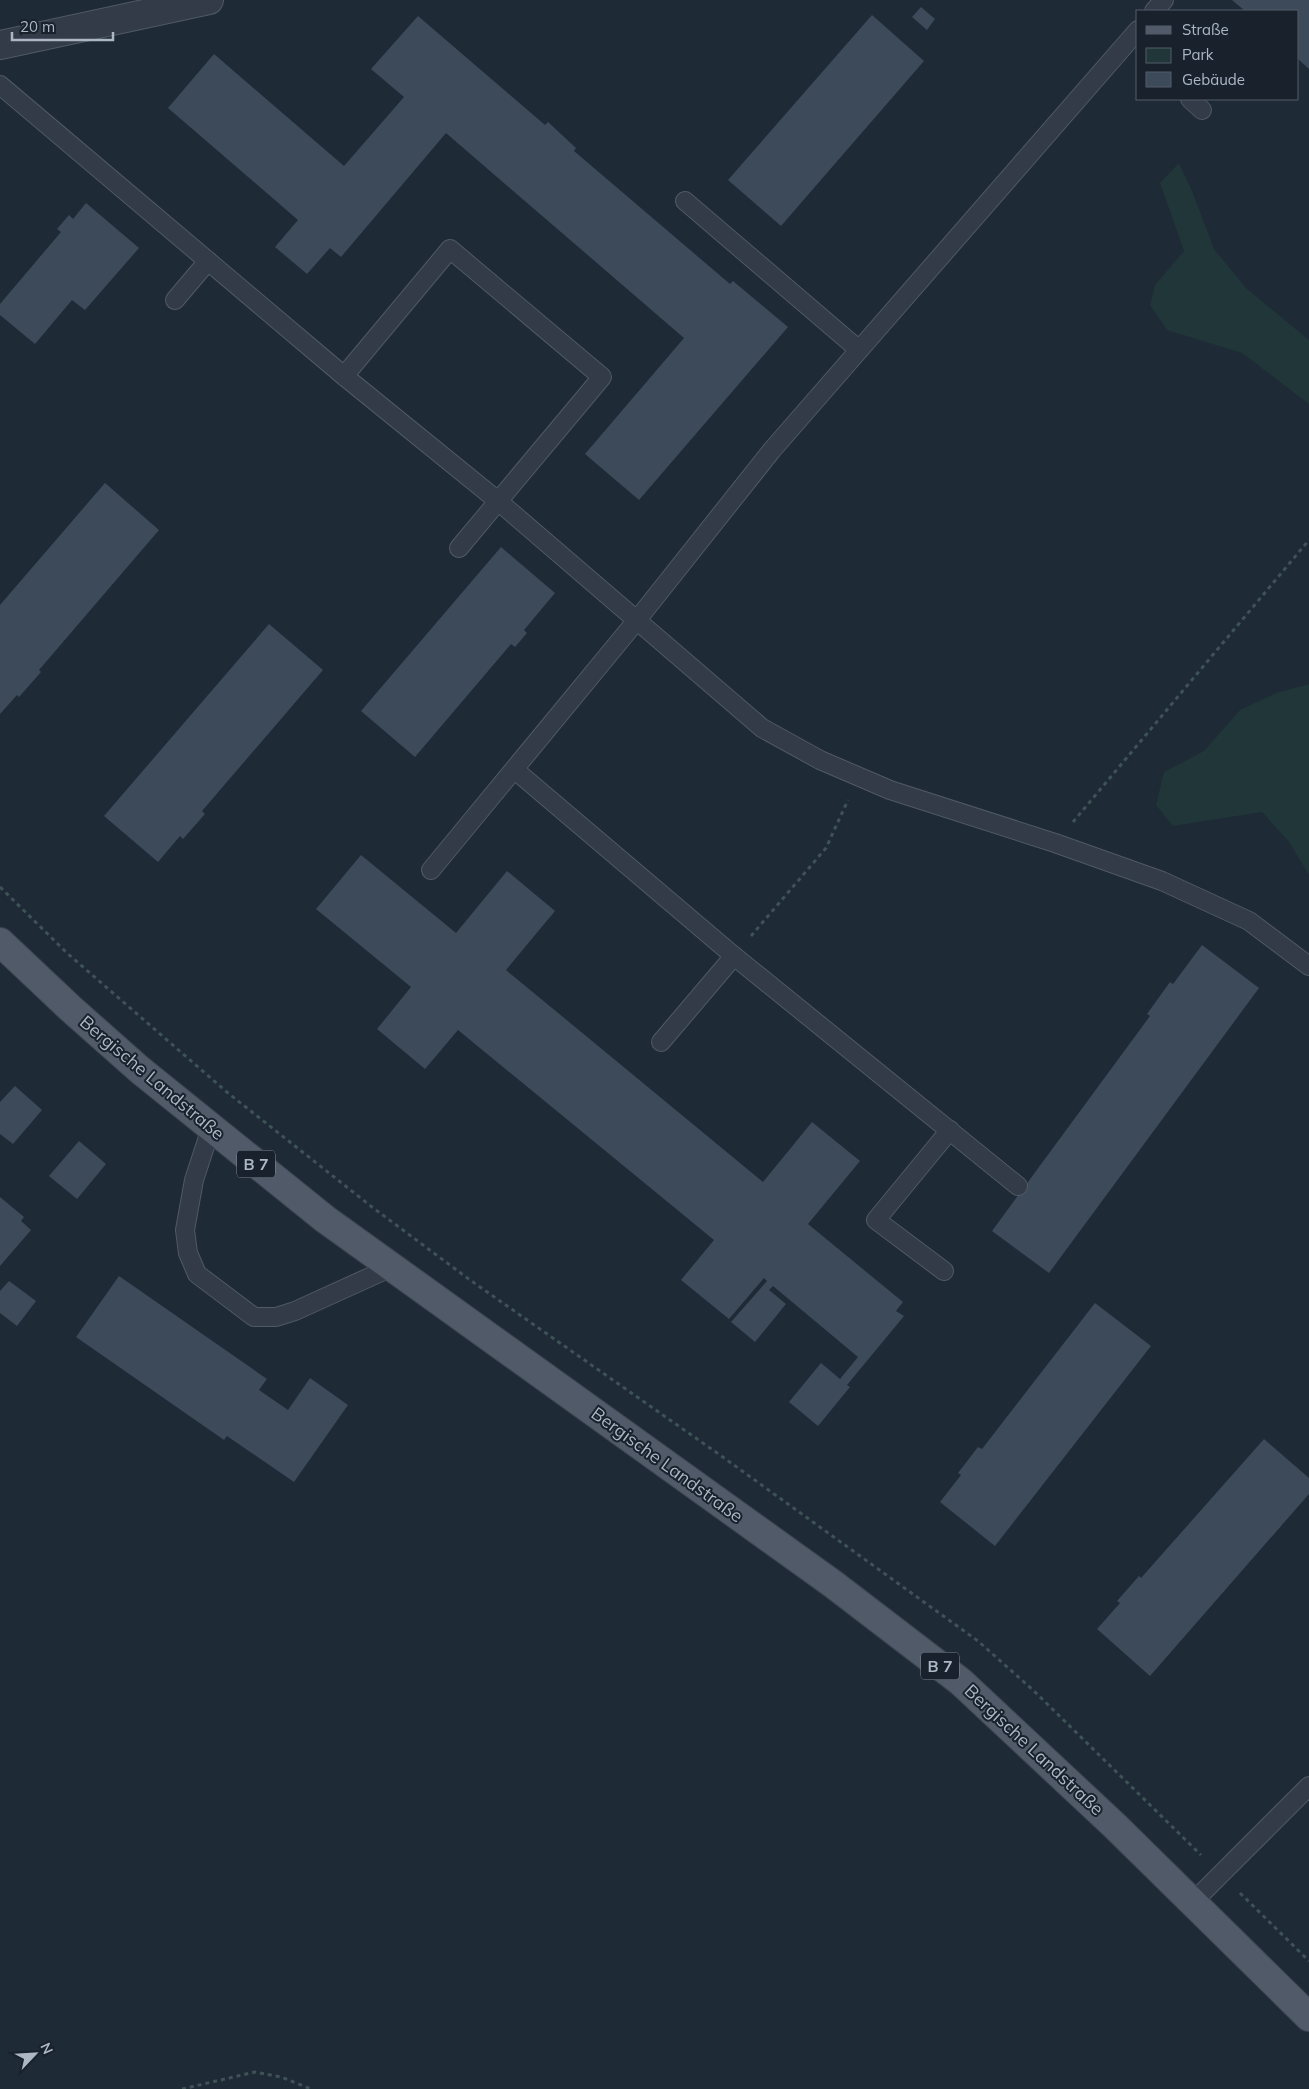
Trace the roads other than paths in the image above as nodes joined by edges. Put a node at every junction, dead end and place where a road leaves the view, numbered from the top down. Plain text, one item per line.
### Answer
1 (208, 0) edge
2 (1164, 0) edge
3 (1155, 10) edge
4 (1134, 40) edge
5 (0, 45) edge
6 (0, 85) edge
7 (686, 201) dead end
8 (208, 261) junction
9 (174, 300) dead end
10 (858, 349) junction
11 (344, 376) junction
12 (498, 502) junction
13 (459, 548) dead end
14 (637, 620) junction
15 (515, 770) junction
16 (431, 870) dead end
17 (0, 942) edge
18 (734, 956) junction
19 (1309, 966) edge
20 (661, 1042) dead end
21 (211, 1128) junction
22 (950, 1130) junction
23 (1018, 1186) dead end
24 (392, 1267) junction
25 (944, 1271) dead end
26 (1309, 1786) edge
27 (1192, 1903) junction
28 (1309, 2017) edge

1 - 5 street
2 - 3 lane
4 - 10 lane
6 - 8 lane
7 - 10 lane
8 - 9 lane
8 - 11 lane
10 - 14 lane
11 - 12 lane
11 - 12 lane
12 - 13 lane
12 - 14 lane
14 - 15 lane
14 - 19 lane
15 - 16 lane
15 - 18 lane
17 - 21 main road, Bergische Landstraße / B 7
18 - 20 lane
18 - 22 lane
21 - 24 main road, Bergische Landstraße / B 7
21 - 24 lane
22 - 23 lane
22 - 25 lane
24 - 27 main road, Bergische Landstraße / B 7
26 - 27 lane
27 - 28 main road, Bergische Landstraße / B 7

